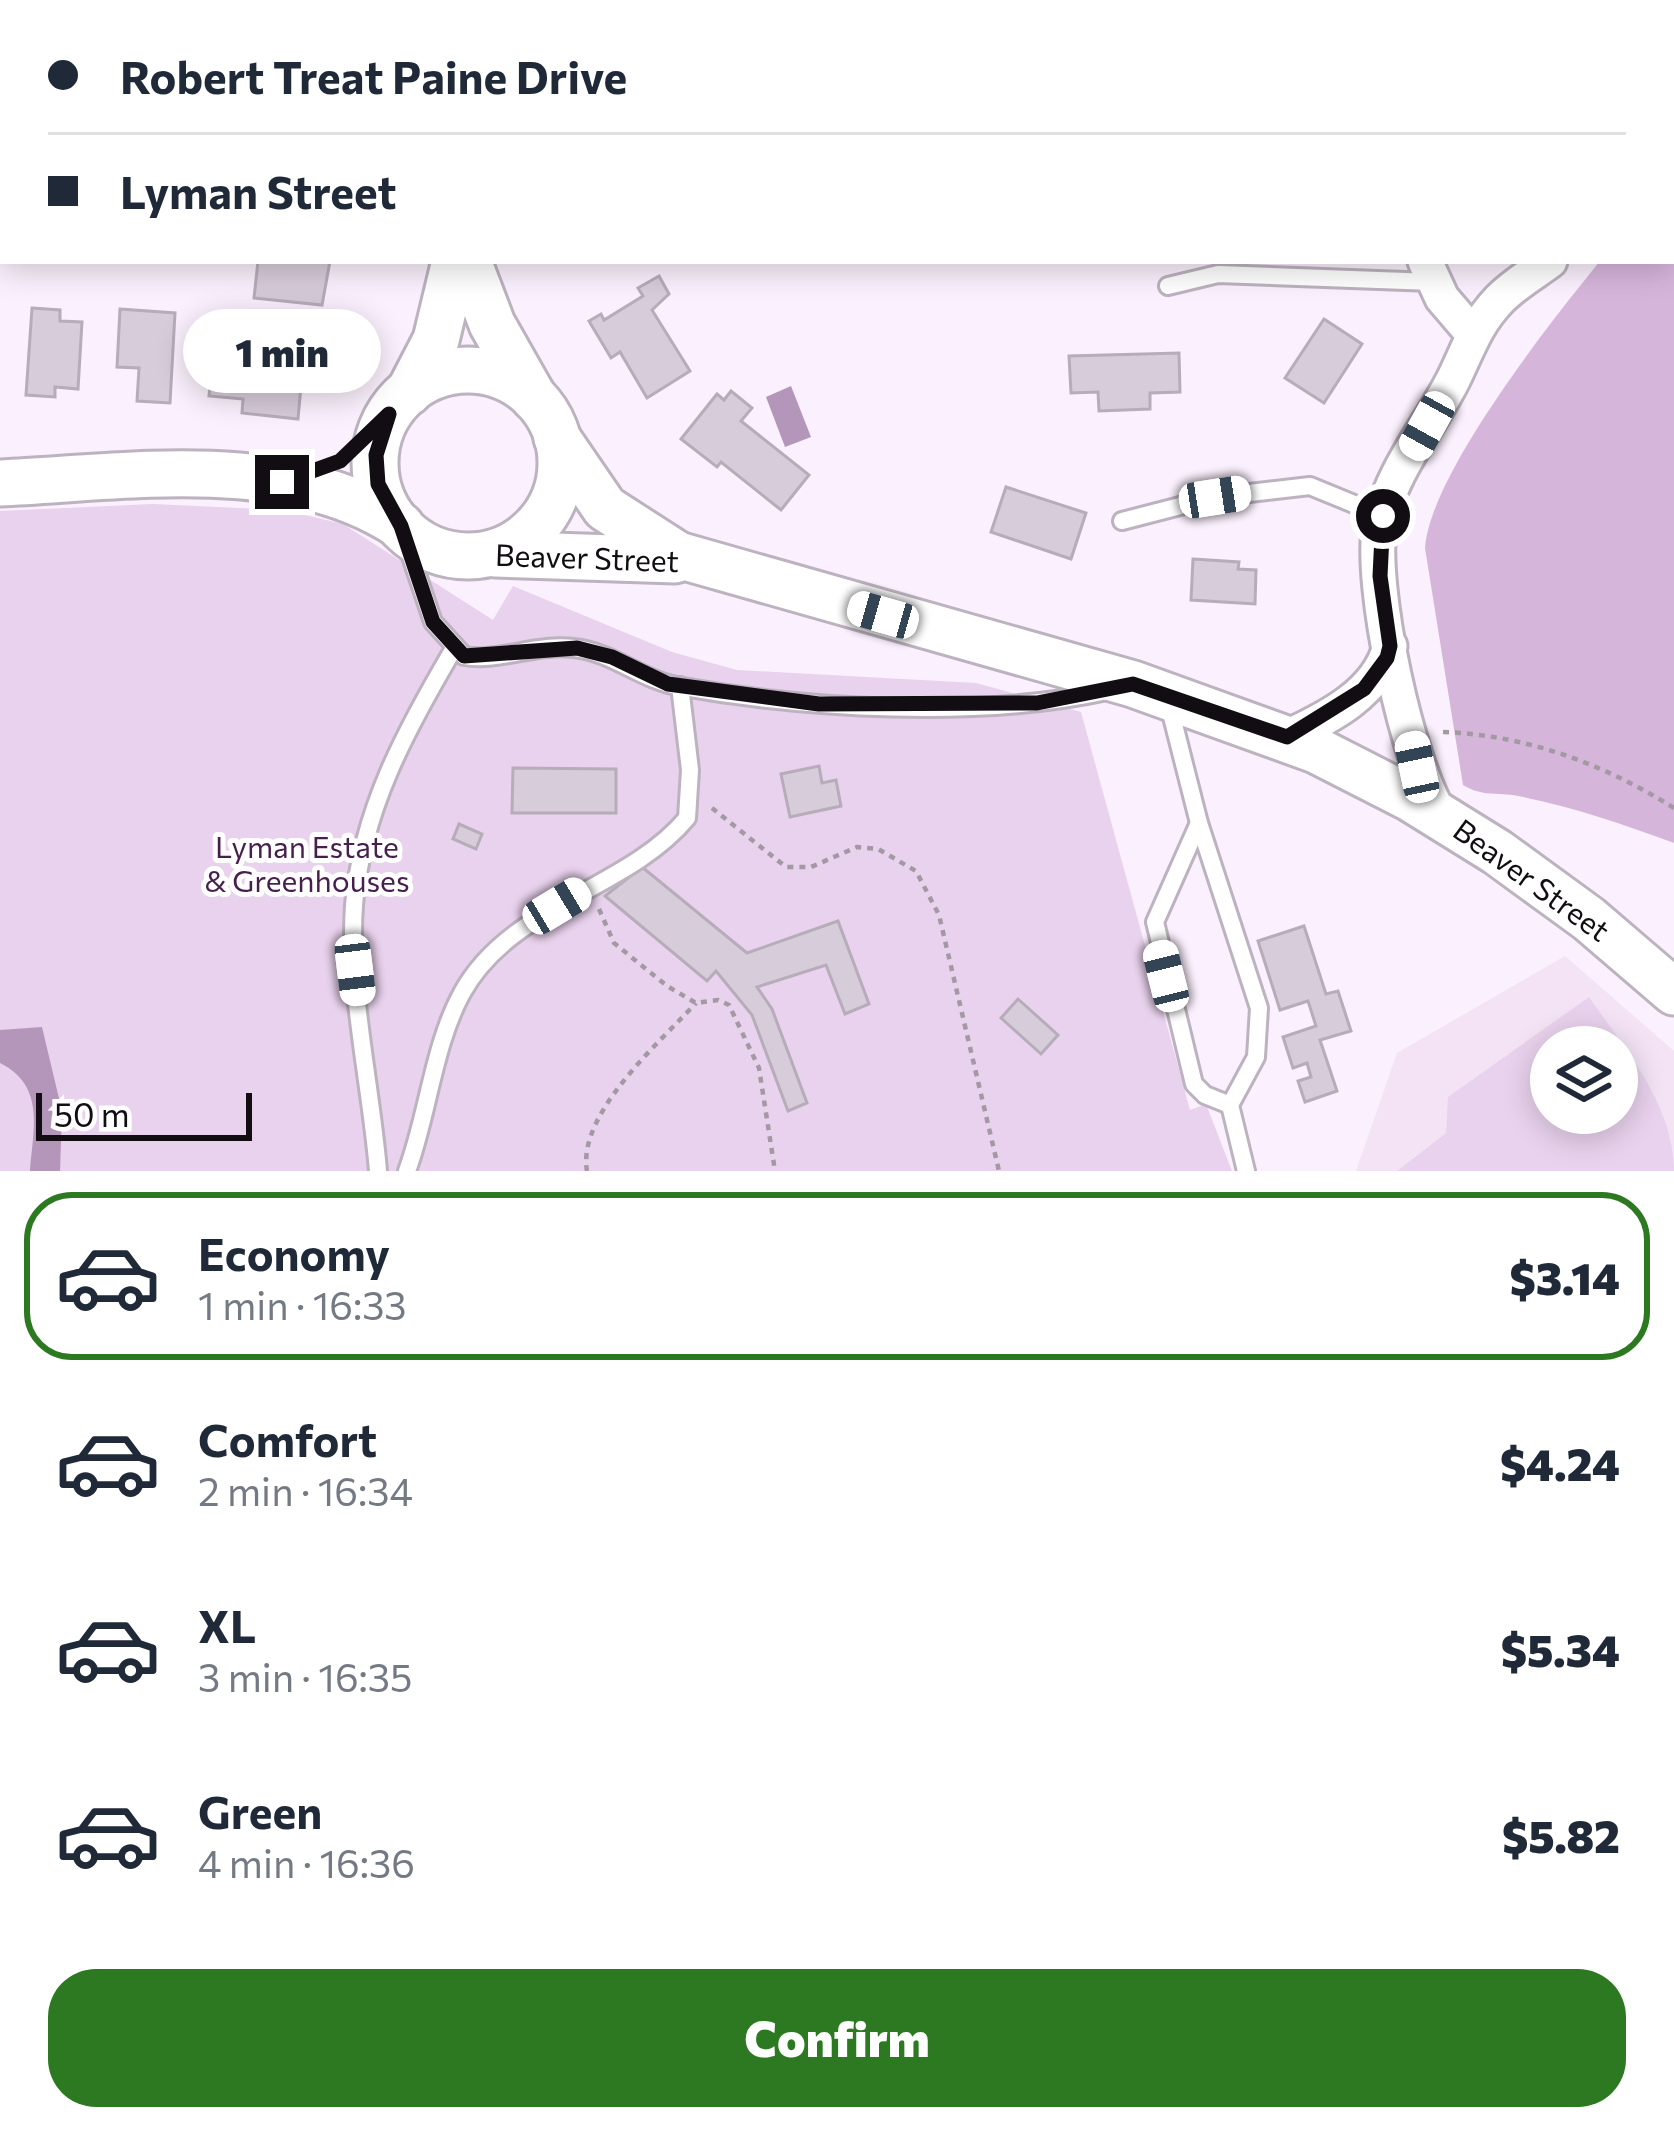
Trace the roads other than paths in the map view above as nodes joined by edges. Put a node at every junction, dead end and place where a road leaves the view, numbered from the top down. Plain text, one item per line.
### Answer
1 (454, 264) edge
2 (469, 264) edge
3 (1546, 264) edge
4 (1429, 272) edge
5 (1168, 286) dead end
6 (1472, 333) junction
7 (399, 403) junction
8 (546, 419) junction
9 (282, 482) junction
10 (0, 483) edge
11 (1383, 516) junction
12 (1122, 521) dead end
13 (401, 526) junction
14 (479, 556) junction
15 (696, 562) junction
16 (1390, 646) junction
17 (453, 650) junction
18 (680, 686) junction
19 (1150, 689) junction
20 (1287, 737) junction
21 (1442, 817) junction
22 (1199, 823) junction
23 (1674, 992) edge
24 (1230, 1105) junction
25 (378, 1171) edge
26 (407, 1171) edge
27 (1246, 1171) edge

1 - 7 main road
2 - 8 main road, Beaver Street
3 - 6 street
4 - 5 lane
4 - 6 street
6 - 11 street
7 - 8 main road
7 - 9 main road
7 - 13 main road
8 - 14 main road
8 - 15 main road, Beaver Street
9 - 10 main road
9 - 13 main road
11 - 12 lane
11 - 16 street
13 - 14 main road
13 - 17 lane
14 - 15 main road, Beaver Street
15 - 19 main road, Beaver Street
16 - 20 street
16 - 21 street
17 - 18 lane
17 - 25 lane
18 - 19 lane
18 - 26 lane
19 - 20 main road, Beaver Street
19 - 22 lane
20 - 21 main road, Beaver Street
21 - 23 main road, Beaver Street
22 - 24 lane
22 - 24 lane
24 - 27 lane

